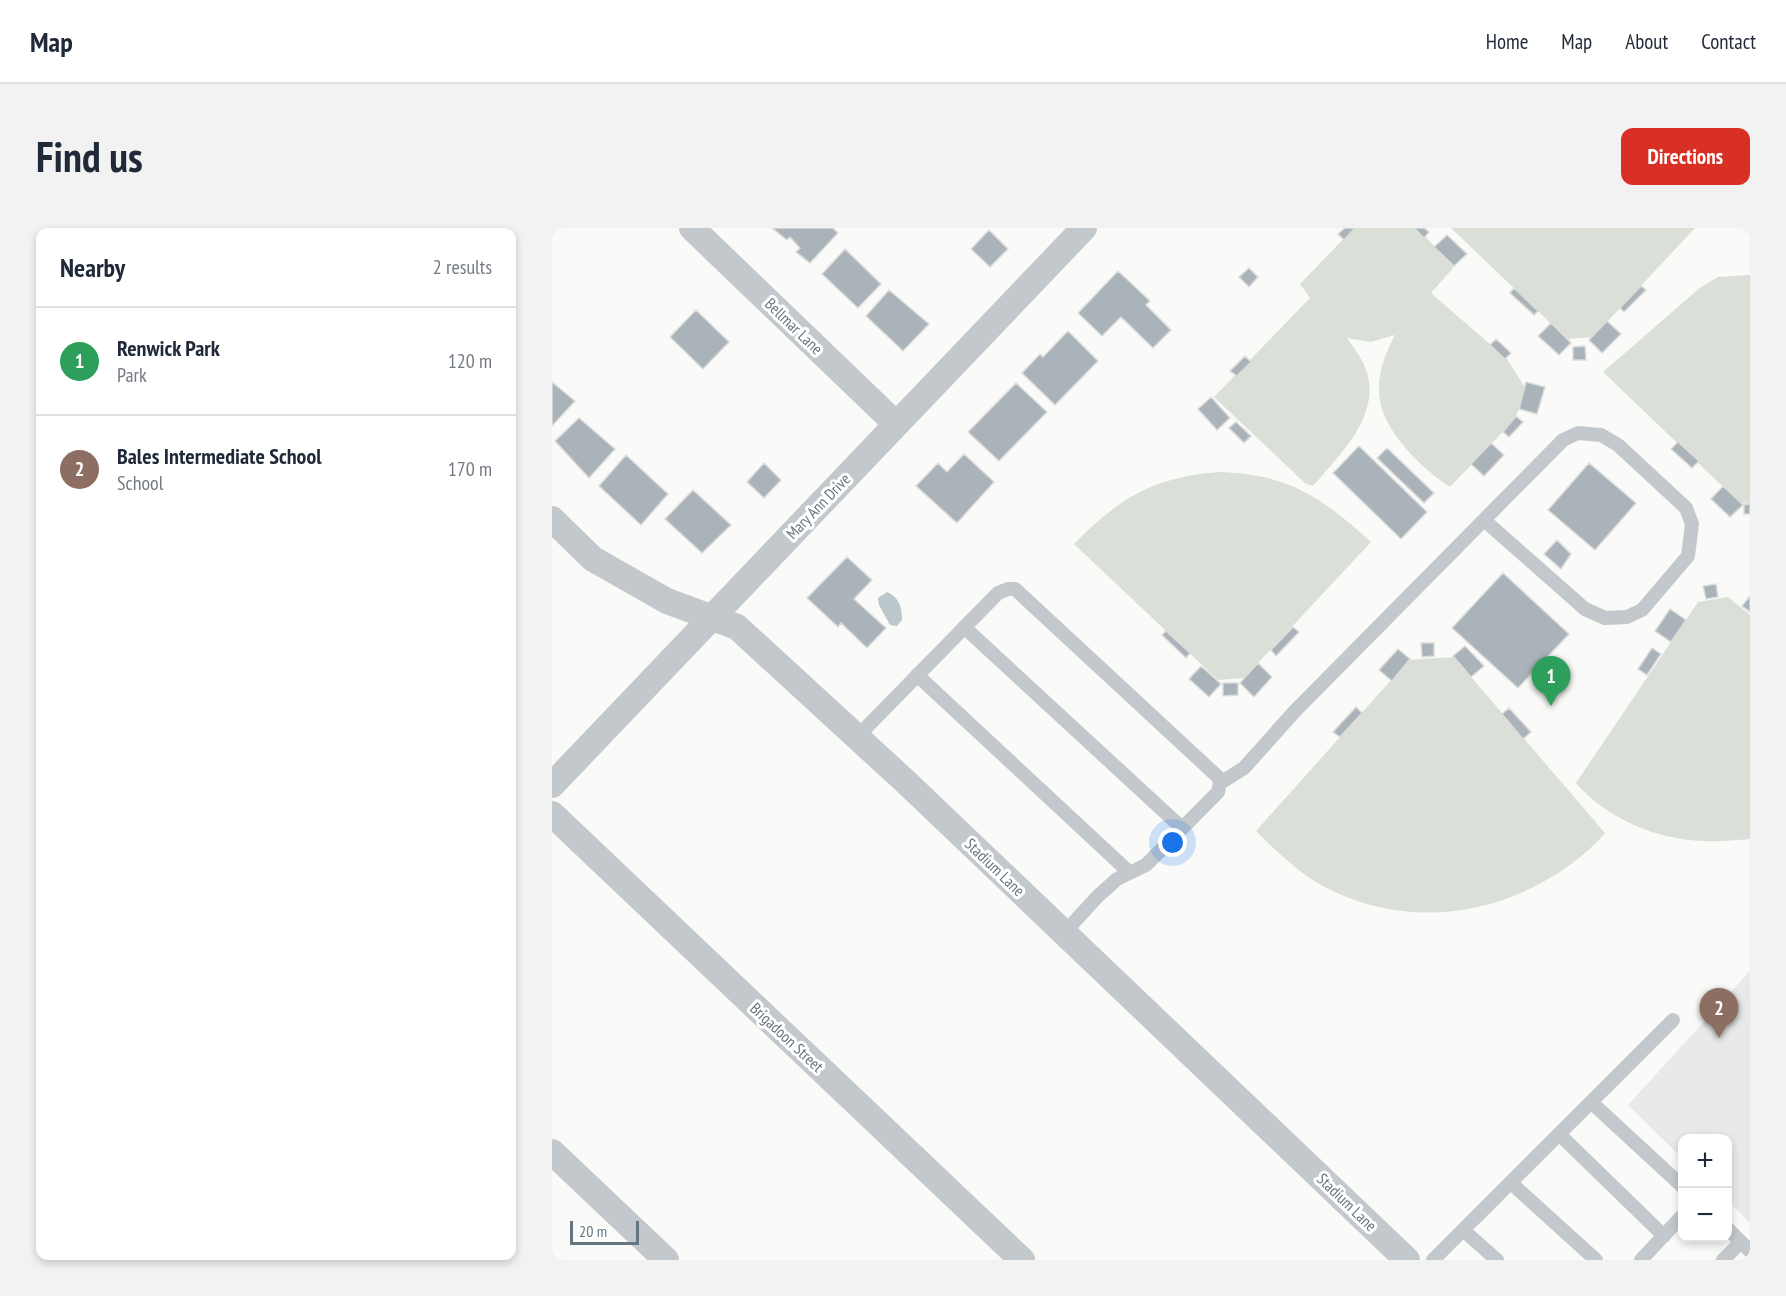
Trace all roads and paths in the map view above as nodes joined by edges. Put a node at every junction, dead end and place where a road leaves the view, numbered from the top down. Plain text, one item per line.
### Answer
1 (692, 228) edge
2 (1084, 228) edge
3 (896, 424) junction
4 (552, 519) edge
5 (1484, 520) junction
6 (712, 617) junction
7 (964, 627) junction
8 (917, 675) junction
9 (857, 737) junction
10 (1220, 783) junction
11 (552, 785) edge
12 (552, 814) edge
13 (1182, 828) junction
14 (1131, 873) junction
15 (1064, 933) junction
16 (1673, 1020) dead end
17 (1591, 1102) junction
18 (1559, 1134) junction
19 (552, 1152) edge
20 (1678, 1181) edge
21 (1511, 1183) junction
22 (1678, 1221) edge
23 (1463, 1230) junction
24 (1732, 1233) edge
25 (1664, 1236) junction
26 (1746, 1246) edge
27 (666, 1260) edge
28 (1022, 1260) edge
29 (1407, 1260) edge
30 (1433, 1260) edge
31 (1497, 1260) edge
32 (1596, 1260) edge
33 (1641, 1260) edge
34 (1723, 1260) edge

1 - 3 street, Bellmar Lane
2 - 3 street, Mary Ann Drive
3 - 6 street, Mary Ann Drive
4 - 6 street, Stadium Lane
5 - 5 lane
5 - 10 lane
6 - 9 street, Stadium Lane
6 - 11 street, Mary Ann Drive
7 - 8 lane
7 - 10 lane
7 - 13 lane
8 - 9 lane
8 - 14 lane
9 - 15 street, Stadium Lane
10 - 13 lane
12 - 28 street, Brigadoon Street
13 - 14 lane
14 - 15 lane
15 - 29 street, Stadium Lane
16 - 17 lane
17 - 18 lane
17 - 20 lane
18 - 21 lane
18 - 25 lane
19 - 27 street
21 - 23 lane
21 - 32 lane
22 - 25 lane
23 - 30 lane
23 - 31 lane
24 - 26 lane
25 - 33 lane
26 - 34 lane

